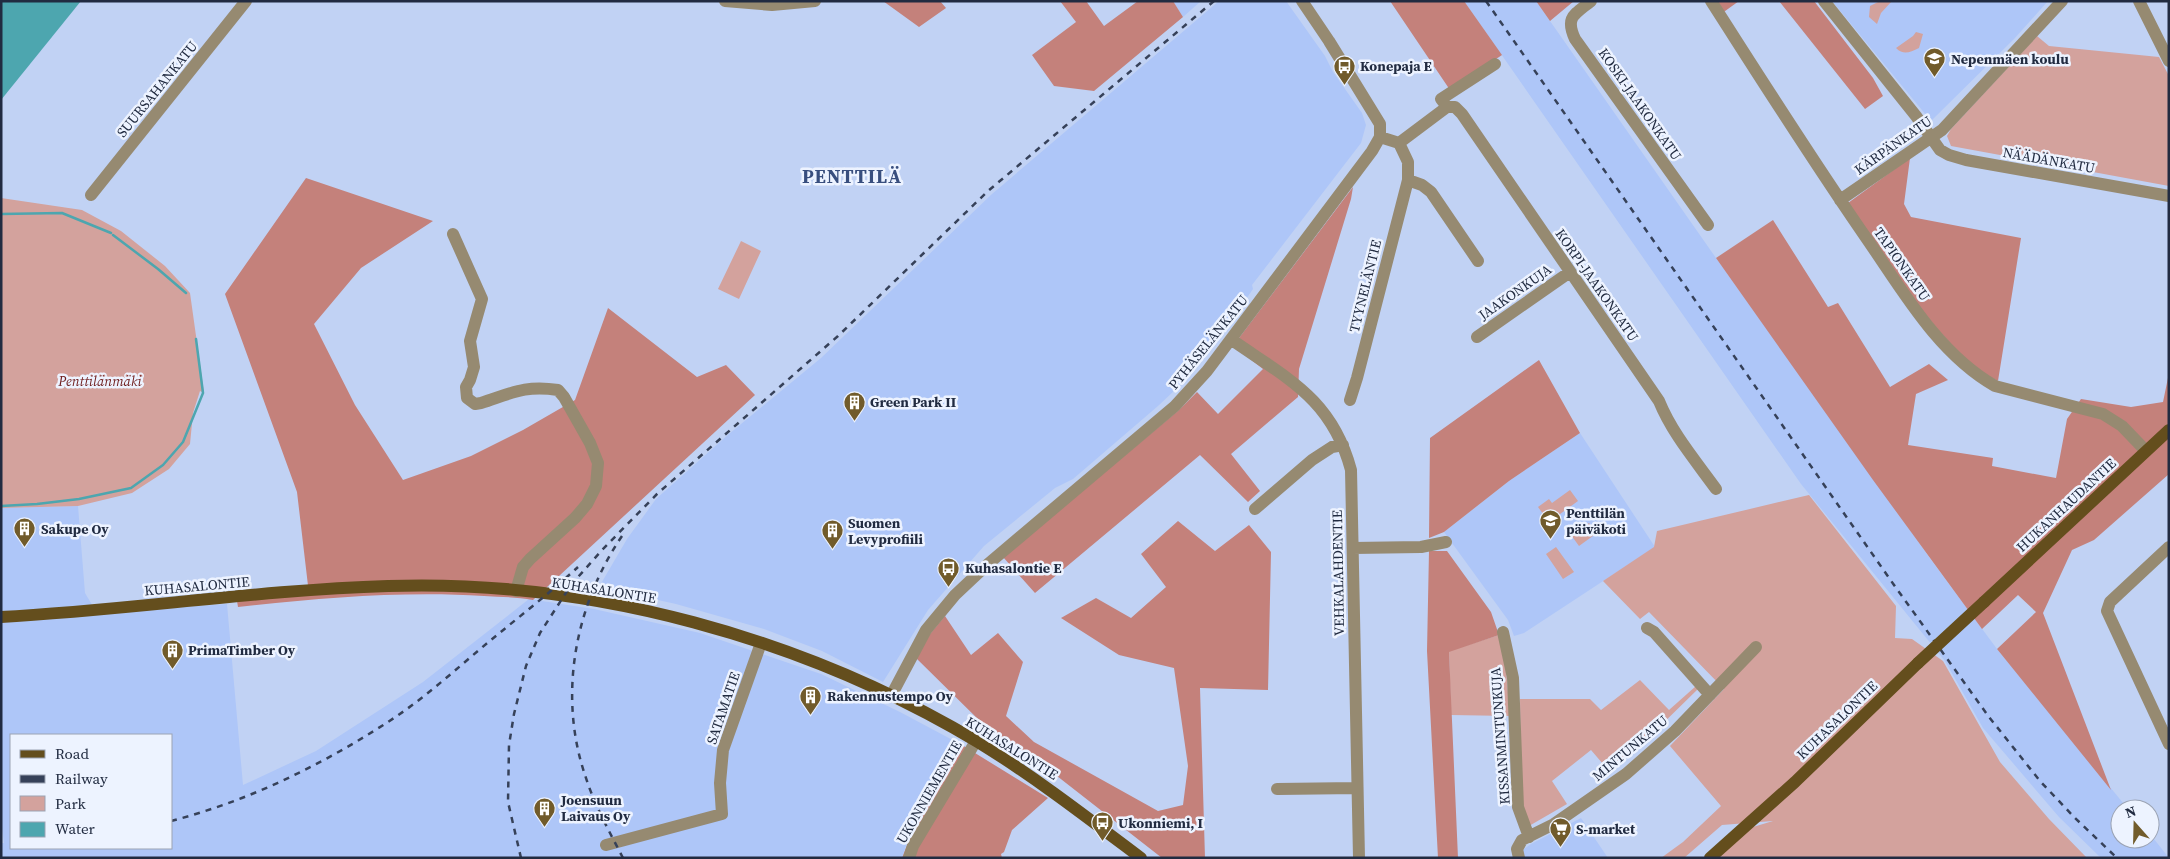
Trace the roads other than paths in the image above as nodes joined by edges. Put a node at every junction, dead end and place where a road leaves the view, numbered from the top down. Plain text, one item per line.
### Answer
1 (246, 1) edge
2 (725, 1) edge
3 (815, 1) edge
4 (1302, 1) edge
5 (1591, 1) edge
6 (1711, 1) edge
7 (1824, 1) edge
8 (2062, 1) edge
9 (2139, 1) edge
10 (2169, 61) edge
11 (1495, 64) dead end
12 (1447, 107) junction
13 (1380, 137) junction
14 (1931, 138) junction
15 (1399, 143) junction
16 (1408, 180) junction
17 (91, 195) dead end
18 (2169, 196) edge
19 (1840, 200) junction
20 (1708, 225) dead end
21 (453, 234) dead end
22 (1478, 262) dead end
23 (1570, 272) junction
24 (1477, 337) dead end
25 (1232, 340) junction
26 (1350, 400) dead end
27 (2169, 430) edge
28 (1344, 445) junction
29 (2146, 451) junction
30 (1716, 489) dead end
31 (1255, 509) dead end
32 (1446, 542) dead end
33 (2169, 547) edge
34 (1352, 548) junction
35 (516, 591) junction
36 (1984, 602) joint
37 (1, 617) edge
38 (1647, 628) dead end
39 (1503, 632) dead end
40 (761, 643) junction
41 (1756, 647) dead end
42 (1710, 695) junction
43 (891, 696) junction
44 (2168, 739) edge
45 (976, 741) junction
46 (1358, 788) junction
47 (1277, 789) dead end
48 (1529, 837) junction
49 (606, 845) dead end
50 (910, 858) edge
51 (1141, 858) edge
52 (1359, 858) edge
53 (1519, 858) edge
54 (1710, 858) edge

1 - 17 street, SUURSAHANKATU
2 - 3 street
4 - 13 street
5 - 20 street, KOSKI-JAAKONKATU
6 - 19 street, TAPIONKATU
7 - 14 street, NÄÄDÄNKATU
8 - 14 street, KÄRPÄNKATU
9 - 10 street
11 - 12 street
12 - 15 street
12 - 23 street, KORPI-JAAKONKATU
13 - 15 street
13 - 25 street, PYHÄSELÄNKATU
14 - 18 street, NÄÄDÄNKATU
14 - 19 street, KÄRPÄNKATU
15 - 16 street
16 - 22 street
16 - 26 street, TYYNELÄNTIE
19 - 29 street, TAPIONKATU
21 - 35 street
23 - 24 street, JAAKONKUJA
23 - 30 street, KORPI-JAAKONKATU
25 - 28 street, VEHKALAHDENTIE
25 - 43 street, PYHÄSELÄNKATU
27 - 29 main road, HUKANHAUDANTIE
28 - 31 street
28 - 34 street, VEHKALAHDENTIE
29 - 36 main road, HUKANHAUDANTIE
32 - 34 street
33 - 44 street
34 - 46 street, VEHKALAHDENTIE
35 - 37 main road, KUHASALONTIE
35 - 40 main road, KUHASALONTIE
36 - 54 main road, KUHASALONTIE, bridge
38 - 42 street
39 - 48 street, KISSANMINTUNKUJA
40 - 43 main road, KUHASALONTIE
40 - 49 street, SATAMATIE
41 - 42 street, MINTUNKATU
42 - 48 street, MINTUNKATU
43 - 45 main road, KUHASALONTIE
45 - 50 street, UKONNIEMENTIE
45 - 51 main road, KUHASALONTIE
46 - 47 street
46 - 52 street, VEHKALAHDENTIE
48 - 53 street

